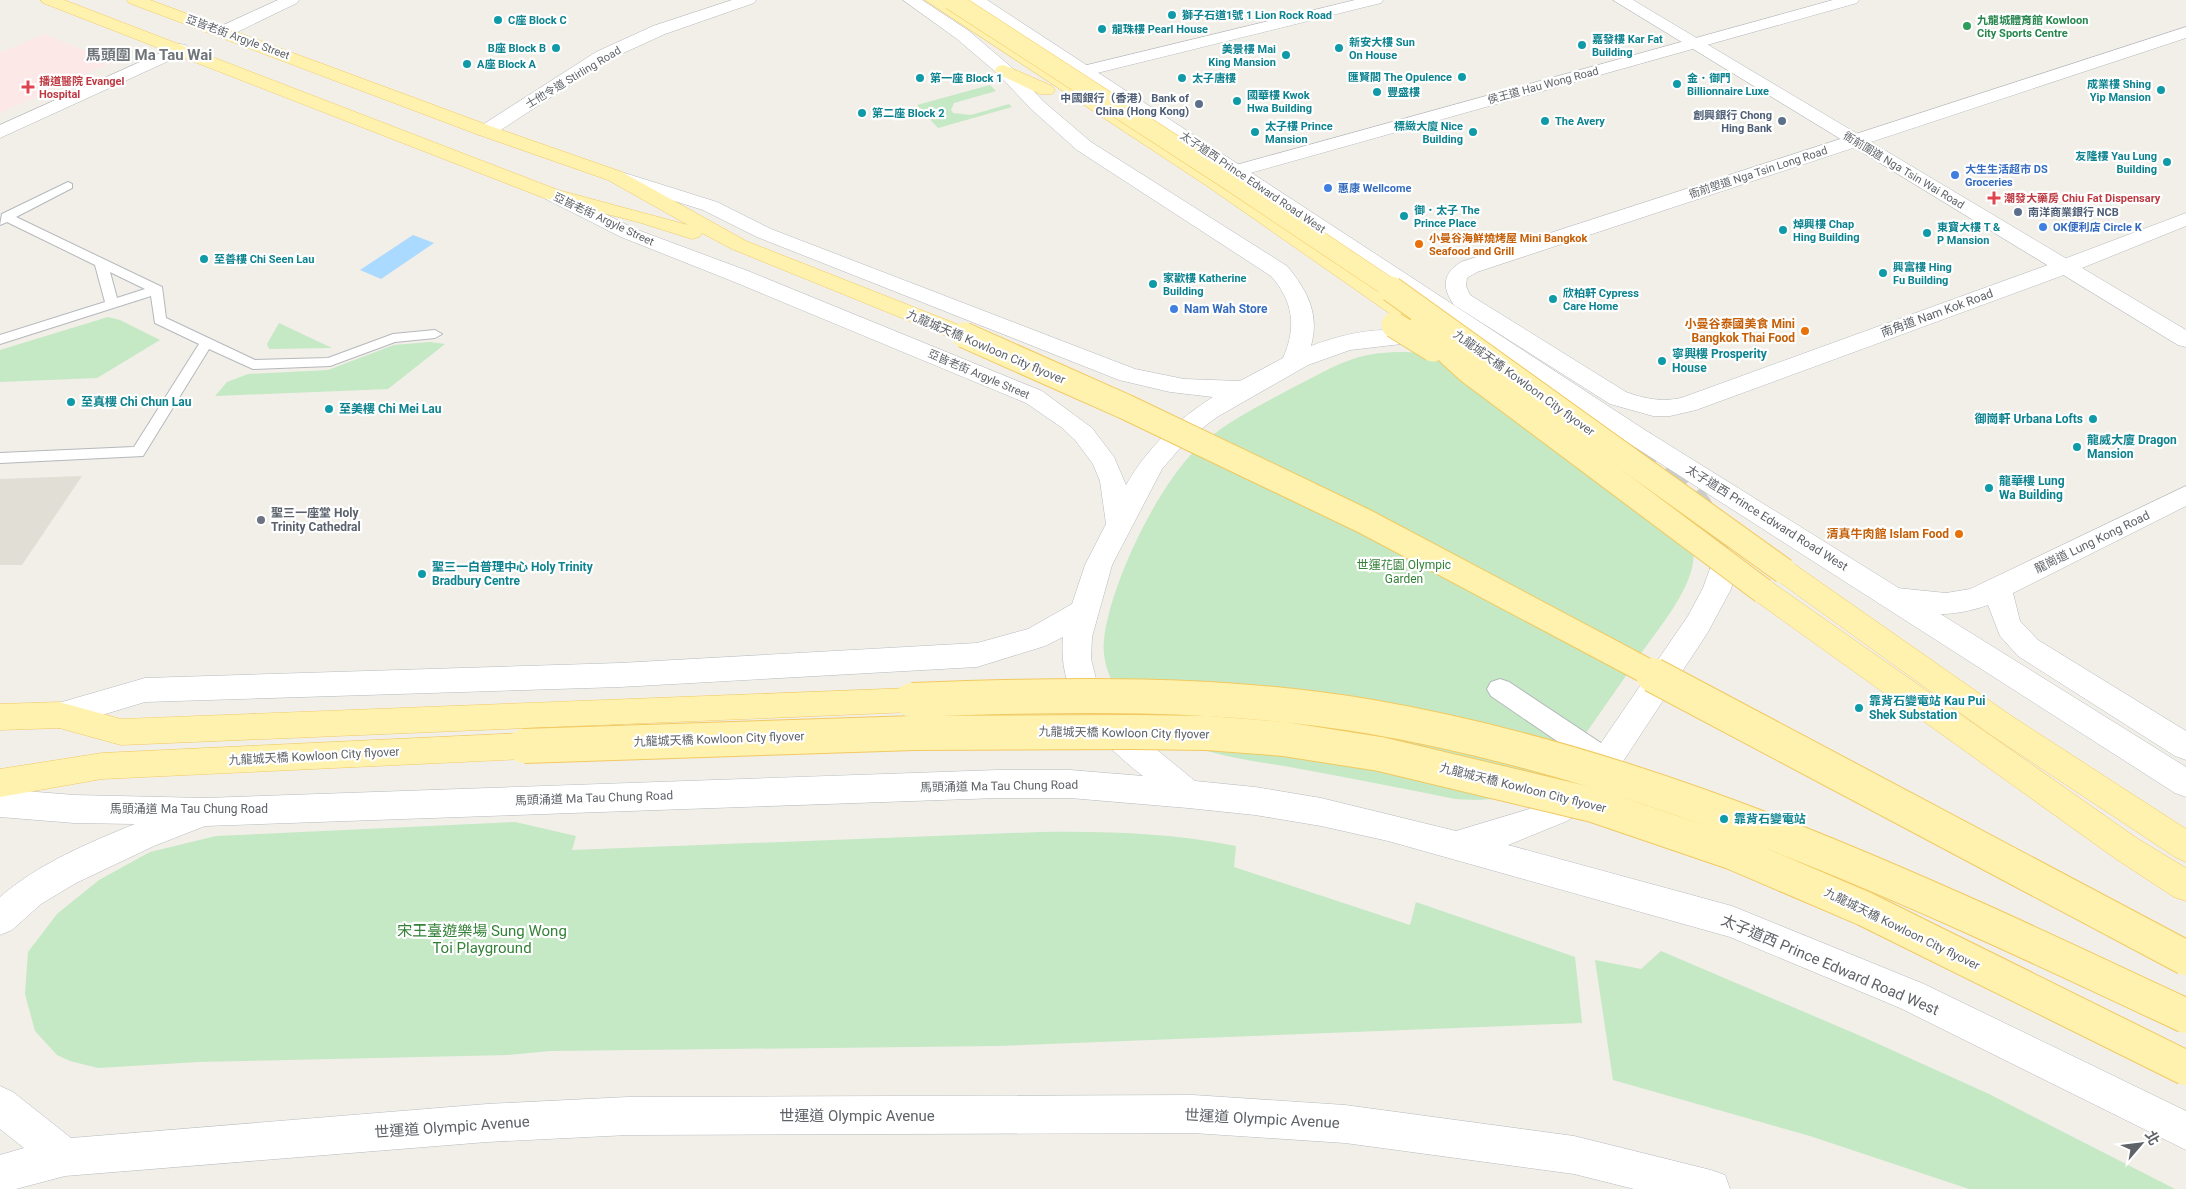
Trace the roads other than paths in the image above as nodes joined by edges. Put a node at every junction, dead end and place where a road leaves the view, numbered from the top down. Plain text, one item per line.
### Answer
1 (49, 0) edge
2 (136, 0) edge
3 (292, 0) edge
4 (748, 0) edge
5 (911, 0) edge
6 (933, 0) edge
7 (951, 0) edge
8 (976, 0) edge
9 (1375, 0) edge
10 (1621, 0) edge
11 (1851, 0) edge
12 (223, 32) junction
13 (2186, 32) edge
14 (1694, 44) junction
15 (180, 49) junction
16 (1004, 70) junction
17 (1084, 71) junction
18 (486, 131) junction
19 (0, 132) edge
20 (1855, 141) junction
21 (1236, 171) junction
22 (615, 176) junction
23 (68, 186) dead end
24 (552, 194) junction
25 (3, 219) edge
26 (2186, 219) edge
27 (739, 245) junction
28 (101, 263) junction
29 (2064, 267) junction
30 (156, 290) junction
31 (112, 304) junction
32 (434, 334) dead end
33 (1402, 338) dead end
34 (0, 340) edge
35 (2186, 340) edge
36 (207, 342) junction
37 (1293, 363) junction
38 (1469, 371) junction
39 (1244, 388) junction
40 (1688, 404) joint
41 (0, 458) edge
42 (2186, 495) edge
43 (1119, 524) junction
44 (1722, 570) tunnel mouth
45 (1998, 588) junction
46 (1897, 599) junction
47 (1084, 610) junction
48 (1500, 689) dead end
49 (60, 715) junction
50 (0, 717) edge
51 (2186, 747) edge
52 (1607, 761) junction
53 (0, 783) edge
54 (2186, 783) edge
55 (1188, 794) junction
56 (0, 803) edge
57 (205, 812) junction
58 (1456, 846) junction
59 (2186, 847) edge
60 (2186, 886) edge
61 (0, 919) edge
62 (2186, 958) edge
63 (2186, 1016) edge
64 (2186, 1068) edge
65 (0, 1105) edge
66 (2186, 1131) edge
67 (65, 1157) junction
68 (0, 1174) edge
69 (1711, 1189) edge

1 - 15 main road, 亞皆老街 Argyle Street
2 - 12 main road, 亞皆老街 Argyle Street
3 - 12 main road
4 - 18 main road, 士他令道 Stirling Road
5 - 16 main road
6 - 38 main road, 九龍城天橋 Kowloon City flyover, bridge
7 - 59 main road, 九龍城天橋 Kowloon City flyover, bridge
8 - 17 main road, 太子道西 Prince Edward Road West
9 - 17 main road
10 - 14 main road, 衙前圍道 Nga Tsin Wai Road
11 - 14 main road, 侯王道 Hau Wong Road
12 - 18 main road, 亞皆老街 Argyle Street
13 - 20 main road, 衙前塱道 Nga Tsin Long Road
14 - 20 main road, 衙前圍道 Nga Tsin Wai Road
14 - 21 main road, 侯王道 Hau Wong Road
15 - 19 main road
15 - 24 main road, 亞皆老街 Argyle Street
16 - 37 main road
16 - 38 main road, bridge
17 - 21 main road, 太子道西 Prince Edward Road West
18 - 22 main road, 亞皆老街 Argyle Street
20 - 29 main road, 衙前圍道 Nga Tsin Wai Road
20 - 40 main road, 衙前塱道 Nga Tsin Long Road
21 - 46 main road, 太子道西 Prince Edward Road West
22 - 27 main road, 九龍城天橋 Kowloon City flyover
22 - 39 main road, 亞皆老街 Argyle Street
23 - 25 lane
24 - 27 main road, 九龍城天橋 Kowloon City flyover
24 - 43 main road, 亞皆老街 Argyle Street
25 - 28 lane
26 - 29 main road, 南角道 Nam Kok Road
27 - 62 main road, 九龍城天橋 Kowloon City flyover, bridge
28 - 30 lane
28 - 31 lane
29 - 35 main road, 衙前圍道 Nga Tsin Wai Road
29 - 40 main road, 南角道 Nam Kok Road
30 - 31 lane
30 - 36 lane
31 - 34 lane
32 - 36 lane
33 - 37 main road
36 - 41 lane
37 - 39 main road
38 - 60 main road, 九龍城天橋 Kowloon City flyover, bridge
39 - 43 main road
42 - 45 main road, 龍崗道 Lung Kong Road
43 - 47 main road
44 - 52 main road
45 - 46 main road, 太子道西 Prince Edward Road West
45 - 51 main road
46 - 54 main road, 太子道西 Prince Edward Road West
47 - 49 main road
47 - 55 main road
48 - 52 street
49 - 50 main road
49 - 63 main road, bridge
52 - 58 main road
53 - 64 main road, 九龍城天橋 Kowloon City flyover, bridge
55 - 57 main road, 馬頭涌道 Ma Tau Chung Road
55 - 58 main road, 馬頭涌道 Ma Tau Chung Road
56 - 57 main road, 馬頭涌道 Ma Tau Chung Road
57 - 61 main road
58 - 66 main road, 太子道西 Prince Edward Road West
65 - 67 main road
67 - 68 main road, 世運道 Olympic Avenue
67 - 69 main road, 世運道 Olympic Avenue

